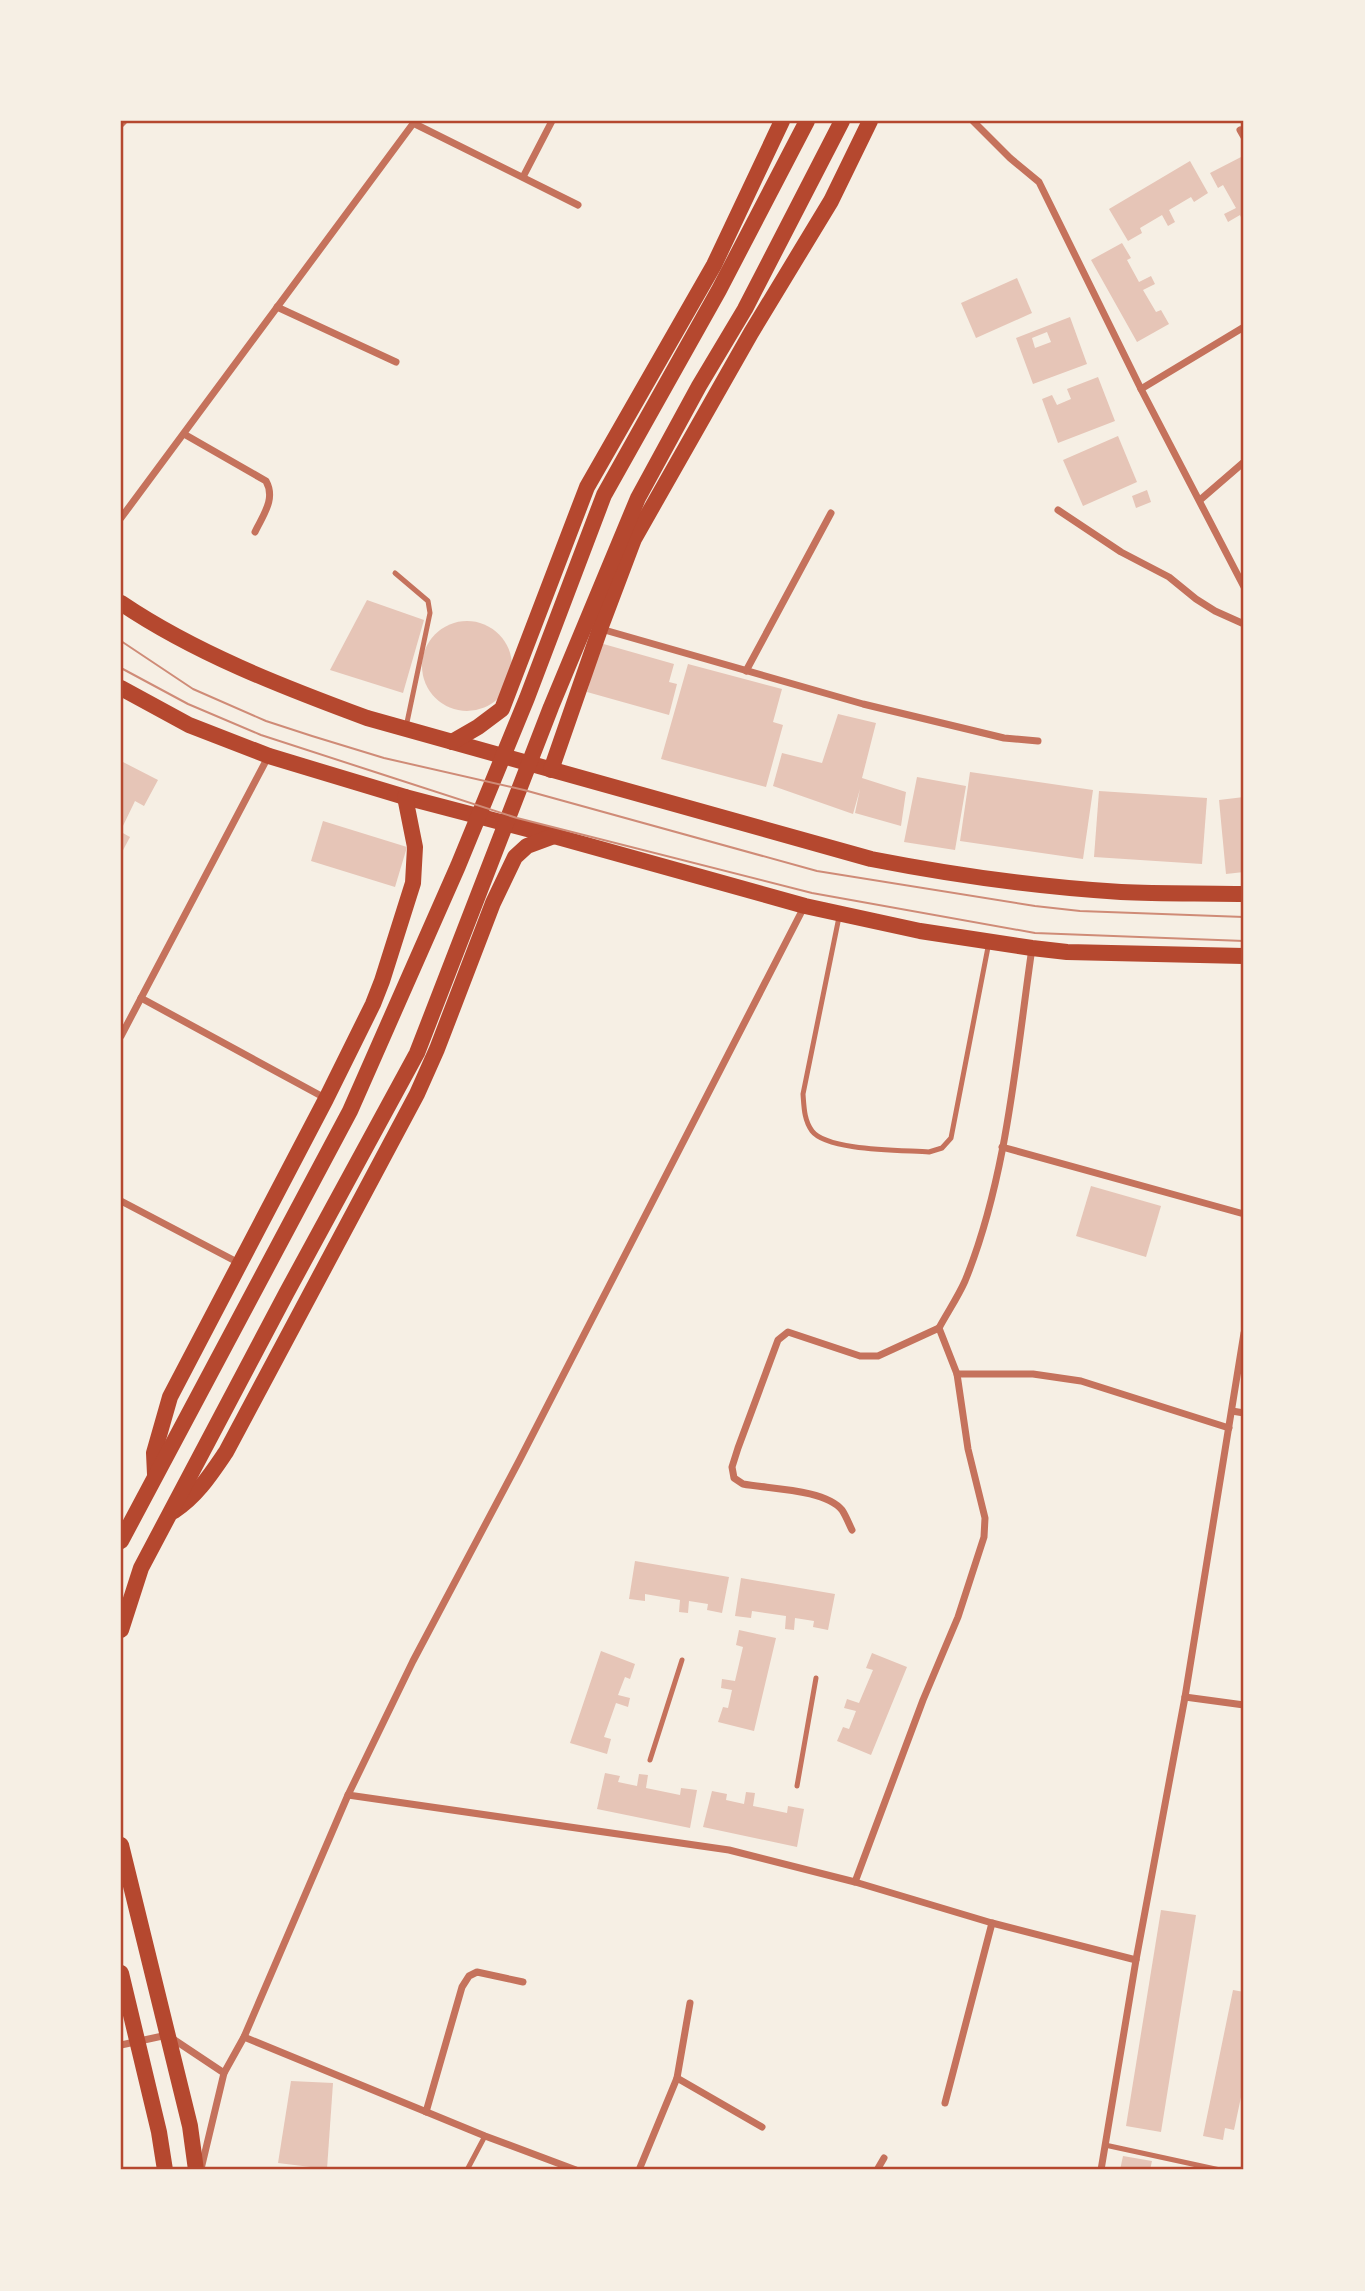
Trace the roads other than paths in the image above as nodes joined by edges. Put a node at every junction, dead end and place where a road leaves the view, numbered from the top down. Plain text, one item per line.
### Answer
1 (551, 121) edge
2 (782, 121) edge
3 (807, 121) edge
4 (842, 121) edge
5 (870, 121) edge
6 (974, 121) edge
7 (414, 122) edge
8 (523, 177) junction
9 (578, 205) dead end
10 (277, 307) junction
11 (1244, 327) edge
12 (396, 362) dead end
13 (1141, 389) junction
14 (184, 434) junction
15 (1244, 463) edge
16 (1200, 500) junction
17 (1058, 510) dead end
18 (831, 513) dead end
19 (121, 518) edge
20 (255, 532) dead end
21 (395, 573) dead end
22 (1244, 585) edge
23 (121, 603) edge
24 (1244, 624) edge
25 (600, 629) junction
26 (746, 671) junction
27 (121, 688) edge
28 (405, 729) junction
29 (1038, 741) dead end
30 (452, 742) junction
31 (269, 756) junction
32 (551, 770) junction
33 (405, 797) junction
34 (554, 836) junction
35 (1244, 894) edge
36 (805, 906) junction
37 (840, 914) junction
38 (990, 942) junction
39 (1032, 948) junction
40 (1244, 956) edge
41 (141, 998) junction
42 (121, 1036) edge
43 (326, 1099) junction
44 (1002, 1147) junction
45 (121, 1201) edge
46 (1244, 1214) edge
47 (239, 1263) junction
48 (939, 1328) junction
49 (1244, 1334) edge
50 (957, 1374) junction
51 (1232, 1411) junction
52 (1244, 1413) edge
53 (1229, 1427) junction
54 (155, 1476) junction
55 (169, 1515) junction
56 (852, 1530) dead end
57 (121, 1541) edge
58 (121, 1630) edge
59 (682, 1660) dead end
60 (816, 1678) dead end
61 (1185, 1697) junction
62 (1244, 1705) edge
63 (650, 1760) dead end
64 (797, 1786) dead end
65 (348, 1796) junction
66 (121, 1844) edge
67 (855, 1882) junction
68 (992, 1923) junction
69 (1136, 1960) junction
70 (121, 1973) edge
71 (523, 1982) dead end
72 (690, 2003) dead end
73 (167, 2035) junction
74 (244, 2037) junction
75 (129, 2044) edge
76 (224, 2073) junction
77 (677, 2078) junction
78 (945, 2104) dead end
79 (426, 2112) junction
80 (762, 2127) dead end
81 (485, 2136) junction
82 (1105, 2145) junction
83 (884, 2158) dead end
84 (165, 2170) edge
85 (198, 2170) edge
86 (467, 2170) edge
87 (576, 2170) edge
88 (639, 2170) edge
89 (877, 2170) edge
90 (1101, 2170) edge
91 (1220, 2170) edge

1 - 8 street
2 - 30 main road
3 - 54 main road
4 - 55 main road
5 - 25 main road
6 - 13 street
7 - 8 street
7 - 10 street
8 - 9 street
10 - 12 street
10 - 14 street
11 - 13 street
13 - 16 street
14 - 19 street
14 - 20 street
15 - 16 street
16 - 22 street
17 - 24 street
18 - 26 street
21 - 28 lane
23 - 28 main road
25 - 26 street
25 - 32 main road
26 - 29 street
27 - 31 main road
28 - 30 main road
30 - 32 main road
31 - 33 main road
31 - 41 street
32 - 35 main road
33 - 34 main road
33 - 43 main road
34 - 36 main road
34 - 55 main road
36 - 37 main road
36 - 65 street
37 - 38 main road
37 - 38 lane
38 - 39 main road
39 - 40 main road
39 - 44 street
41 - 42 street
41 - 43 street
43 - 47 main road
44 - 46 street
44 - 48 street
45 - 47 street
47 - 54 main road
48 - 50 street
48 - 56 street
49 - 51 street
50 - 53 street
50 - 67 street
51 - 52 street
51 - 53 street
53 - 61 street
54 - 57 main road
55 - 58 main road
59 - 63 lane
60 - 64 lane
61 - 62 street
61 - 69 street
65 - 67 street
65 - 74 street
66 - 73 main road
67 - 68 street
68 - 69 street
68 - 78 street
69 - 82 street
70 - 75 main road
71 - 79 street
72 - 77 street
73 - 75 street
73 - 76 street
73 - 85 main road
74 - 76 street
74 - 79 street
75 - 84 main road
76 - 85 street
77 - 80 street
77 - 88 street
79 - 81 street
81 - 86 lane
81 - 87 street
82 - 90 street
82 - 91 lane
83 - 89 street

